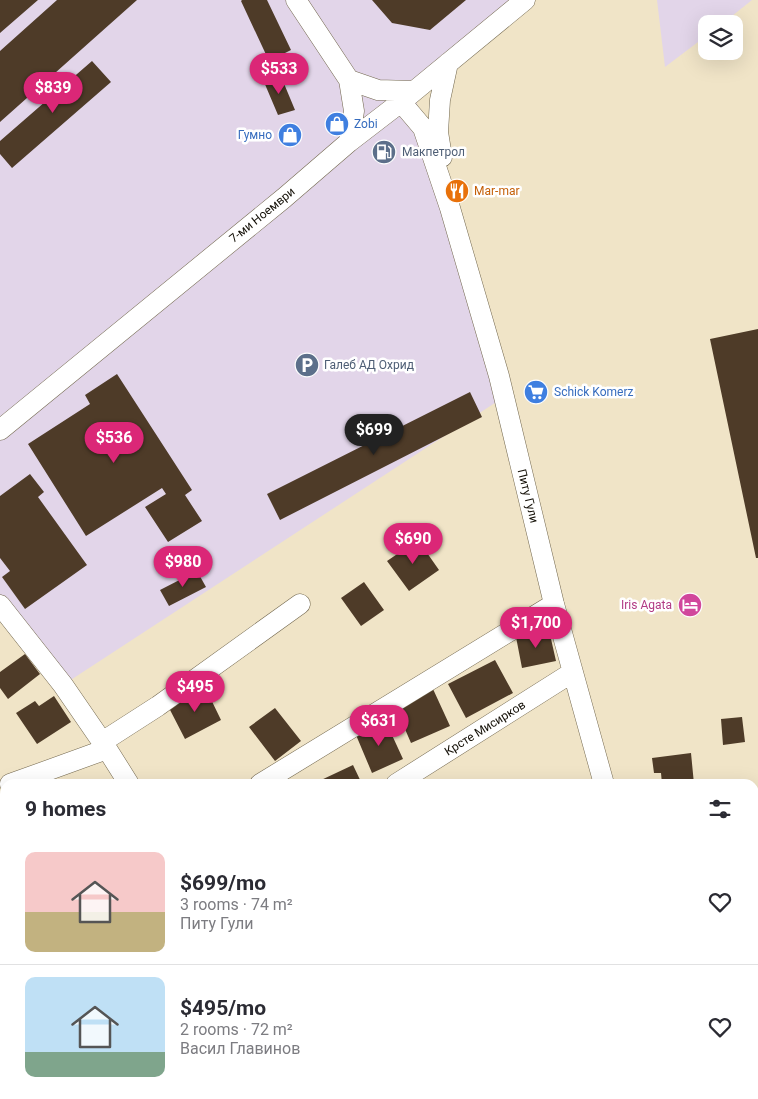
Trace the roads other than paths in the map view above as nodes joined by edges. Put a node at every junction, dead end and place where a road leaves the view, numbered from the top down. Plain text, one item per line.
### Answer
1 (296, 0) edge
2 (525, 0) edge
3 (448, 63) junction
4 (349, 80) junction
5 (407, 96) junction
6 (349, 142) junction
7 (450, 208) junction
8 (0, 430) edge
9 (300, 604) dead end
10 (554, 604) junction
11 (0, 605) edge
12 (573, 672) junction
13 (105, 745) junction
14 (22, 779) edge
15 (126, 779) edge
16 (268, 779) edge
17 (404, 779) edge
18 (603, 779) edge

1 - 4 street
2 - 3 street, 7-ми Ноември
3 - 5 street, 7-ми Ноември
3 - 7 street, Питу Гули
4 - 5 street
4 - 6 street
5 - 6 street, 7-ми Ноември
5 - 7 street, Питу Гули
6 - 8 street, 7-ми Ноември
7 - 10 street, Питу Гули
9 - 13 street
10 - 12 street, Питу Гули
10 - 16 street
11 - 13 street
12 - 17 street, Крсте Мисирков
12 - 18 street, Питу Гули
13 - 14 street
13 - 15 street

